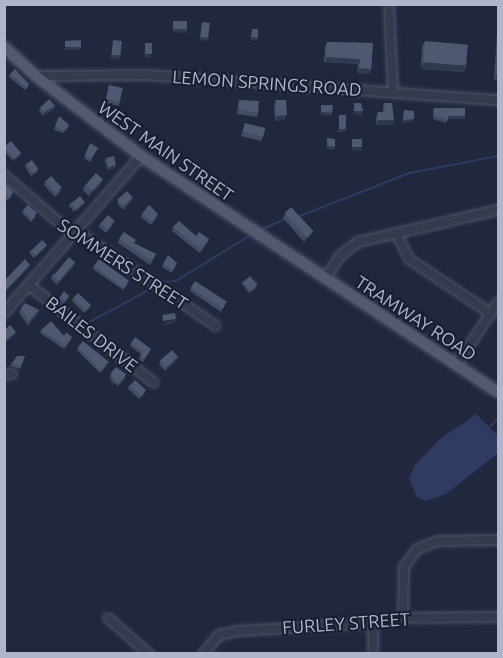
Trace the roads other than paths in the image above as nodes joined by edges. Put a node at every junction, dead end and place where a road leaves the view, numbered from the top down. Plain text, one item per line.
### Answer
1 (389, 4) edge
2 (4, 47) edge
3 (36, 76) junction
4 (393, 92) junction
5 (498, 100) edge
6 (141, 156) junction
7 (4, 175) edge
8 (498, 210) edge
9 (396, 232) junction
10 (76, 233) junction
11 (315, 272) joint
12 (325, 279) junction
13 (30, 286) junction
14 (498, 302) edge
15 (4, 313) edge
16 (490, 313) junction
17 (216, 326) dead end
18 (457, 364) junction
19 (154, 382) dead end
20 (498, 392) edge
21 (498, 540) edge
22 (498, 617) edge
23 (108, 618) dead end
24 (403, 618) junction
25 (373, 623) junction
26 (149, 654) edge
27 (203, 654) edge
28 (373, 654) edge

1 - 4 street
2 - 3 main road, WEST MAIN STREET
3 - 4 street, LEMON SPRINGS ROAD
3 - 6 main road, WEST MAIN STREET
4 - 5 street, LEMON SPRINGS ROAD
6 - 10 street
6 - 11 main road, WEST MAIN STREET
7 - 10 street, SOMMERS STREET
8 - 9 street
9 - 12 street
9 - 16 street
10 - 13 street
10 - 17 street, SOMMERS STREET
11 - 12 main road, TRAMWAY ROAD
12 - 18 main road, TRAMWAY ROAD
13 - 15 street
13 - 19 street, BAILES DRIVE
14 - 16 street
16 - 18 street
18 - 20 main road, TRAMWAY ROAD
21 - 24 street
22 - 24 street, FURLEY STREET
23 - 26 street
24 - 25 street, FURLEY STREET
25 - 27 street, FURLEY STREET
25 - 28 street

